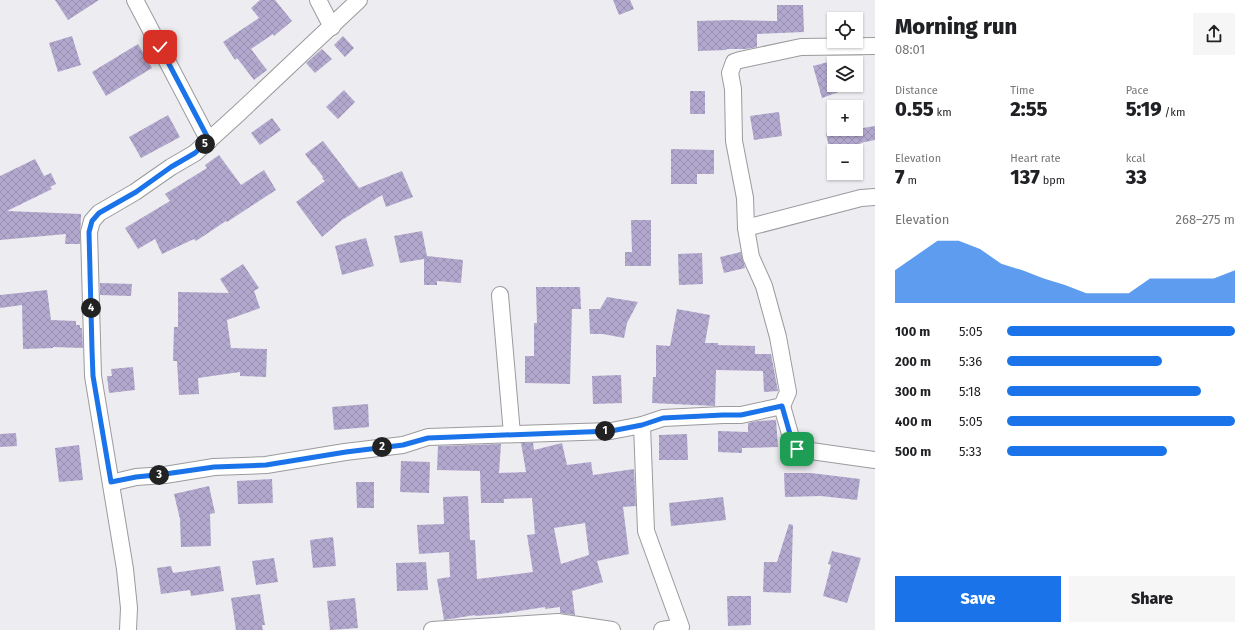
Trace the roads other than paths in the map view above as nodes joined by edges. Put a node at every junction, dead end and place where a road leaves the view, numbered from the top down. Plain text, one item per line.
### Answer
1 (135, 0) edge
2 (318, 0) edge
3 (359, 0) edge
4 (332, 27) junction
5 (875, 46) edge
6 (209, 140) junction
7 (875, 197) edge
8 (746, 228) junction
9 (500, 296) dead end
10 (782, 406) junction
11 (642, 425) junction
12 (512, 434) junction
13 (875, 460) edge
14 (111, 482) junction
15 (128, 630) edge
16 (432, 630) edge
17 (612, 630) edge
18 (662, 630) edge

1 - 6 street
2 - 4 street
3 - 4 street
4 - 6 street
5 - 8 street
6 - 14 street
7 - 8 street
8 - 10 street
9 - 12 street
10 - 11 street
10 - 13 street
11 - 12 street
11 - 18 street
12 - 14 street
14 - 15 street
16 - 17 street

